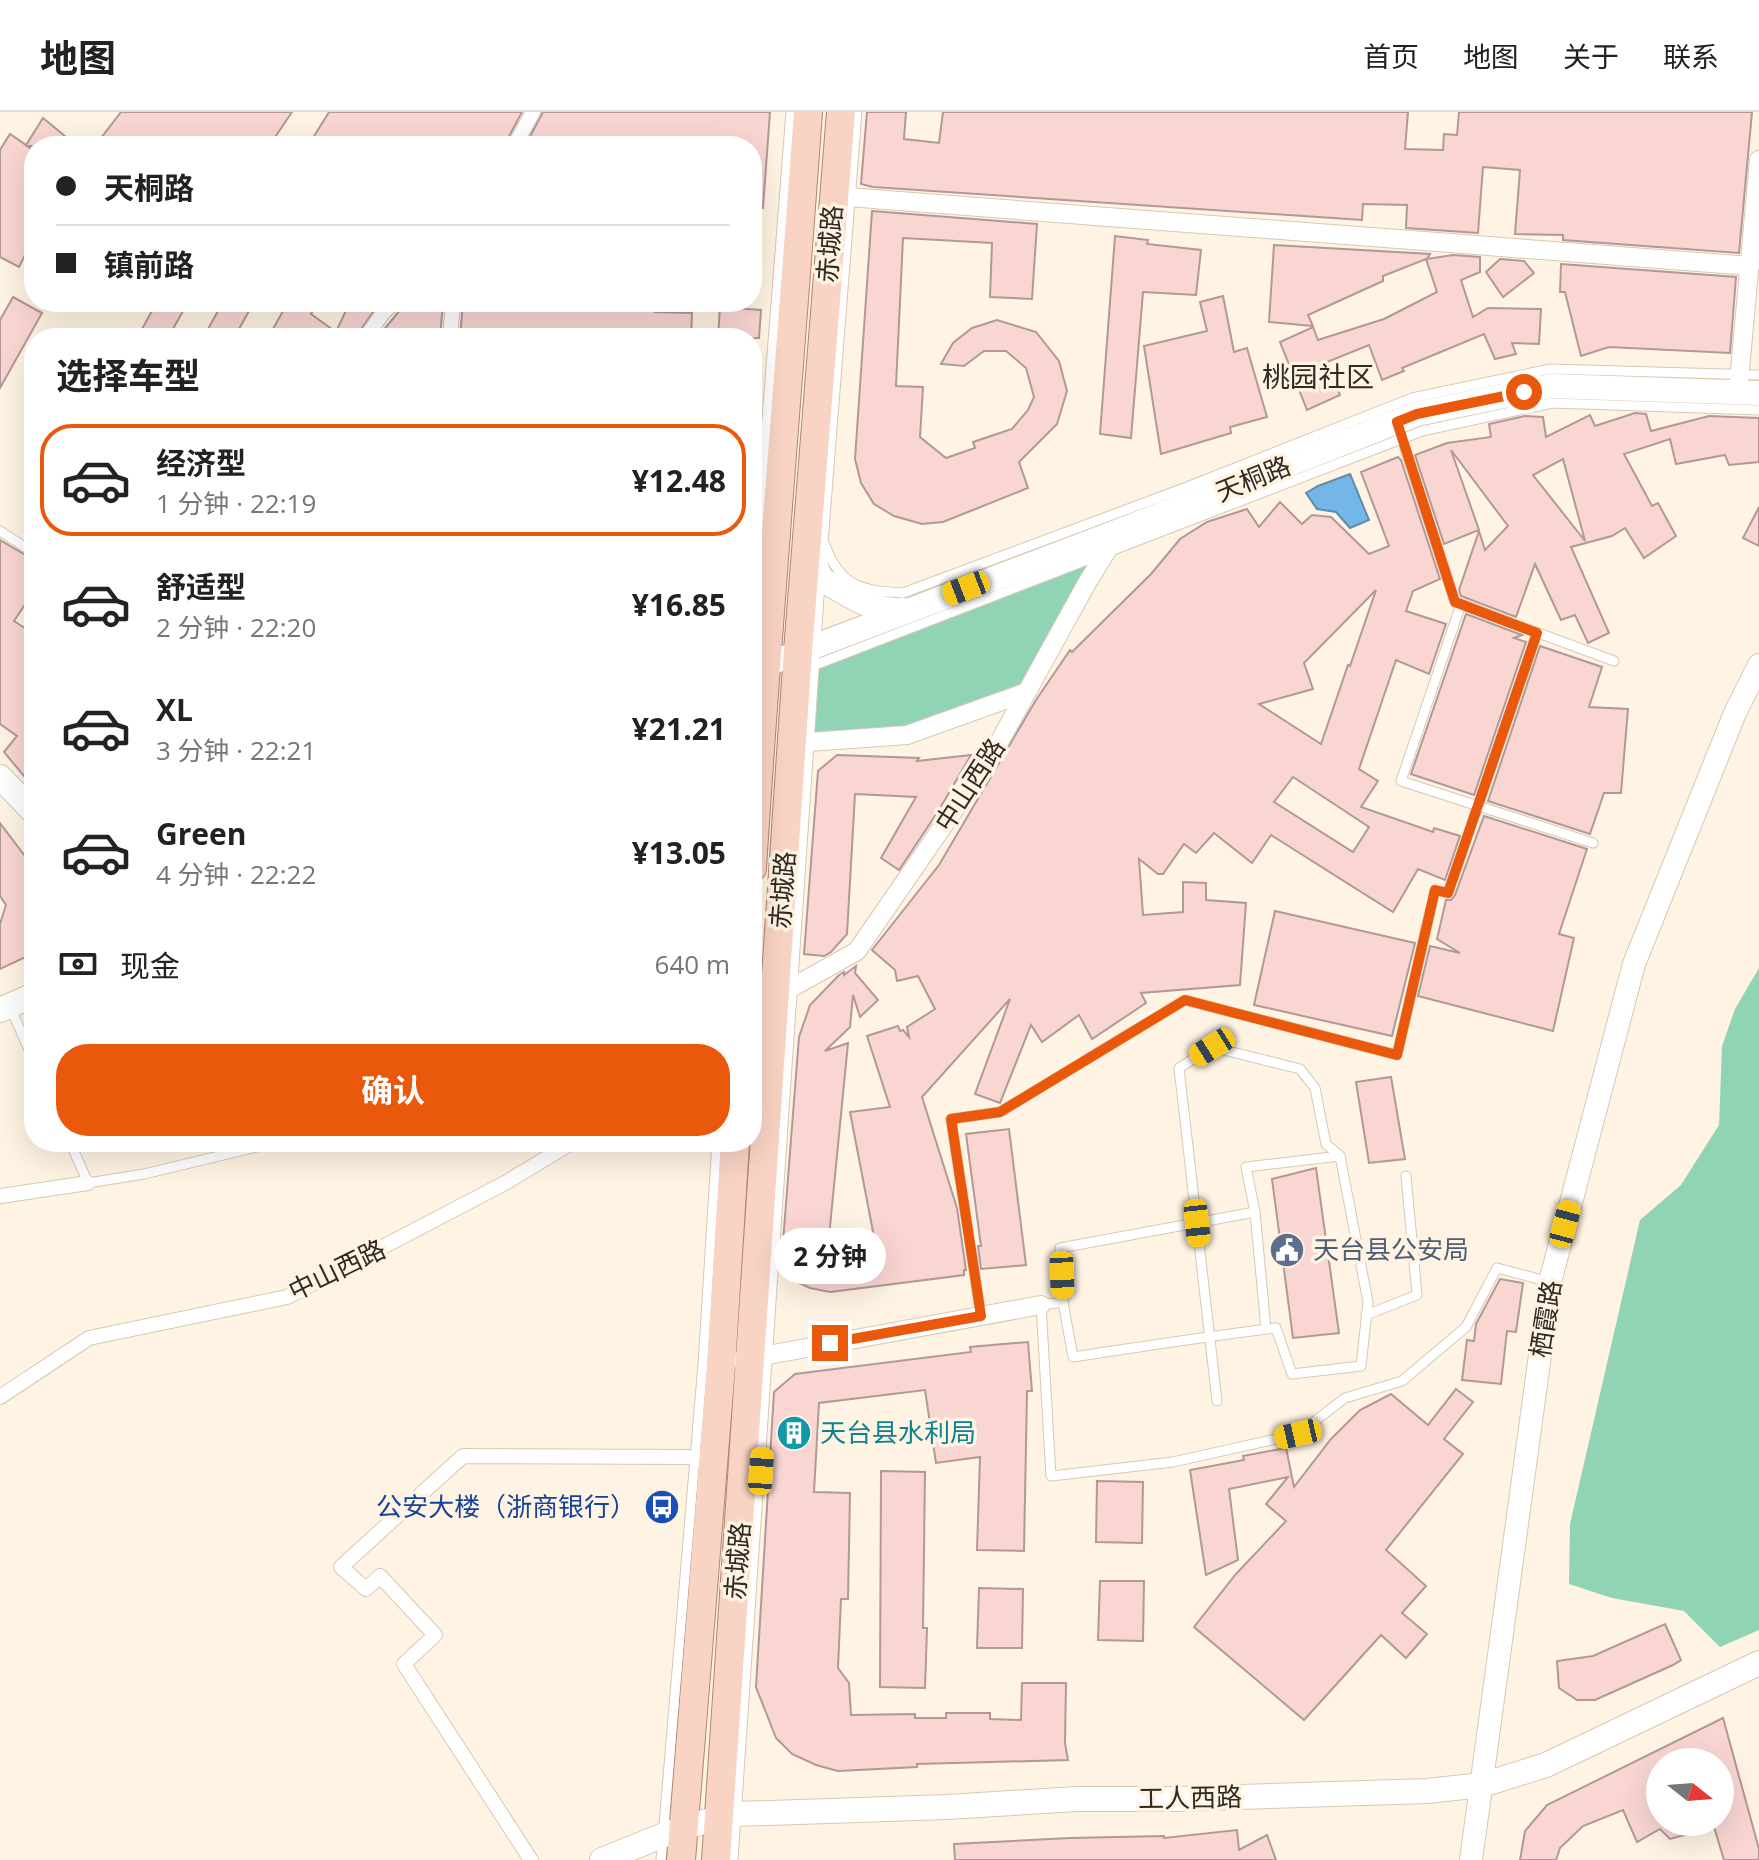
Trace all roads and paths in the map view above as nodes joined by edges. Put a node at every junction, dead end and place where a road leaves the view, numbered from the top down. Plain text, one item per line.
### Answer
1 (533, 112) edge
2 (791, 112) edge
3 (808, 112) edge
4 (841, 112) edge
5 (857, 112) edge
6 (520, 136) edge
7 (1759, 160) edge
8 (842, 196) junction
9 (1750, 266) junction
10 (1749, 383) edge
11 (1759, 410) edge
12 (1397, 422) junction
13 (762, 482) edge
14 (0, 531) edge
15 (1119, 531) junction
16 (815, 540) junction
17 (24, 547) edge
18 (1104, 555) junction
19 (820, 578) junction
20 (1461, 604) junction
21 (910, 609) junction
22 (1537, 633) junction
23 (762, 637) edge
24 (810, 654) junction
25 (1614, 661) dead end
26 (762, 665) edge
27 (1759, 665) edge
28 (1027, 692) junction
29 (809, 742) junction
30 (0, 777) edge
31 (24, 802) edge
32 (1593, 843) dead end
33 (784, 992) junction
34 (24, 999) edge
35 (5, 1008) edge
36 (24, 1043) edge
37 (74, 1152) edge
38 (235, 1152) edge
39 (556, 1152) edge
40 (716, 1152) edge
41 (734, 1152) edge
42 (1340, 1156) junction
43 (1406, 1176) dead end
44 (88, 1183) junction
45 (0, 1196) edge
46 (1255, 1212) junction
47 (1197, 1223) junction
48 (1550, 1282) junction
49 (1063, 1302) junction
50 (1041, 1305) junction
51 (1366, 1315) junction
52 (981, 1316) junction
53 (1266, 1329) junction
54 (1210, 1337) junction
55 (760, 1356) junction
56 (721, 1366) junction
57 (0, 1397) edge
58 (1217, 1401) dead end
59 (696, 1457) junction
60 (1759, 1663) edge
61 (1482, 1785) junction
62 (728, 1815) junction
63 (673, 1831) junction
64 (531, 1860) edge
65 (602, 1860) edge
66 (661, 1860) edge
67 (681, 1860) edge
68 (716, 1860) edge
69 (733, 1860) edge
70 (1471, 1860) edge

1 - 6 street
2 - 13 lane
3 - 23 main road, 赤城路
4 - 8 main road, 赤城路
5 - 8 lane
7 - 9 street
8 - 9 street
8 - 16 main road, 赤城路
9 - 10 street
10 - 12 main road, 天桐路
10 - 16 lane
11 - 18 lane
12 - 15 main road, 天桐路
12 - 20 lane
14 - 17 lane
15 - 18 street, 中山西路
15 - 21 main road, 天桐路
16 - 19 main road
16 - 24 main road, 赤城路
18 - 24 lane
18 - 28 street, 中山西路
19 - 21 main road
19 - 24 lane
20 - 22 lane
20 - 32 lane
21 - 24 main road, 天桐路
22 - 25 lane
22 - 52 lane
24 - 26 main road, 天桐路
24 - 29 lane
24 - 33 main road, 赤城路
27 - 48 street, 栖霞路
28 - 29 street
28 - 33 street, 中山西路
29 - 33 lane
30 - 31 main road
33 - 55 main road, 赤城路
34 - 35 main road
35 - 36 lane
37 - 44 lane
38 - 44 lane
39 - 57 street, 中山西路
40 - 59 lane
41 - 56 main road, 赤城路
42 - 46 lane
42 - 47 lane
42 - 51 lane
43 - 51 lane
44 - 45 street
46 - 47 lane
46 - 53 lane
47 - 49 lane
47 - 54 lane
48 - 50 lane
48 - 61 street, 栖霞路
49 - 50 lane
49 - 54 lane
50 - 52 street
51 - 53 lane
52 - 55 street
53 - 54 lane
54 - 58 lane
55 - 56 street
55 - 62 main road, 赤城路
56 - 63 main road, 赤城路
59 - 63 lane
59 - 64 street
60 - 61 main road, 工人西路
61 - 62 main road, 工人西路
61 - 70 street, 栖霞路
62 - 63 main road, 工人西路
62 - 68 main road, 赤城路
62 - 69 lane
63 - 65 main road, 工人西路
63 - 66 lane
63 - 67 main road, 赤城路

